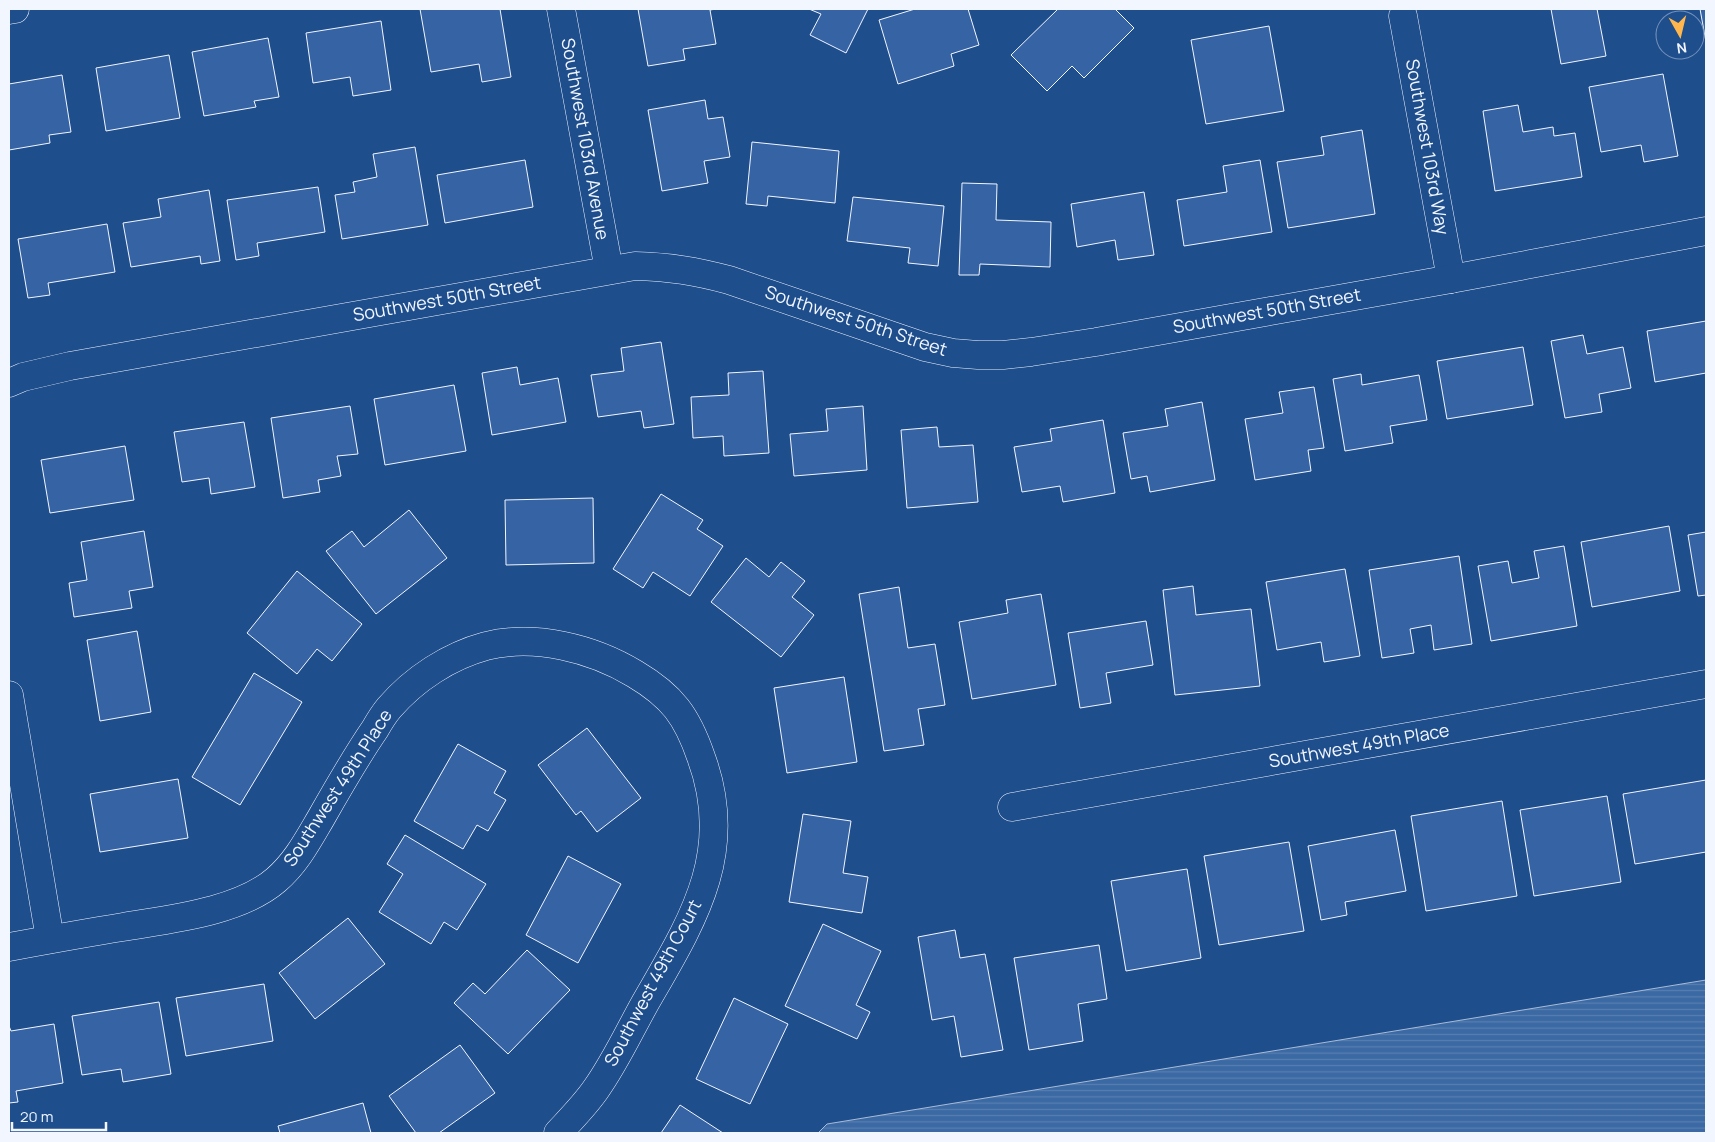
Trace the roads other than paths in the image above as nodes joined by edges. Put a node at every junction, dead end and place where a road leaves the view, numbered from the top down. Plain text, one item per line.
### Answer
1 (15, 9) edge
2 (561, 9) edge
3 (9, 10) edge
4 (1403, 16) dead end
5 (1706, 231) edge
6 (609, 270) junction
7 (1450, 279) junction
8 (9, 383) edge
9 (1706, 684) edge
10 (654, 686) joint
11 (9, 695) edge
12 (1012, 807) dead end
13 (50, 939) junction
14 (9, 946) edge
15 (558, 1133) edge

1 - 3 street
2 - 6 street, Southwest 103rd Avenue
4 - 7 street, Southwest 103rd Way
5 - 7 street, Southwest 50th Street
6 - 7 street, Southwest 50th Street
6 - 8 street, Southwest 50th Street
9 - 12 street, Southwest 49th Place
10 - 13 street, Southwest 49th Place
10 - 15 street, Southwest 49th Court
11 - 13 street
13 - 14 street, Southwest 49th Place

